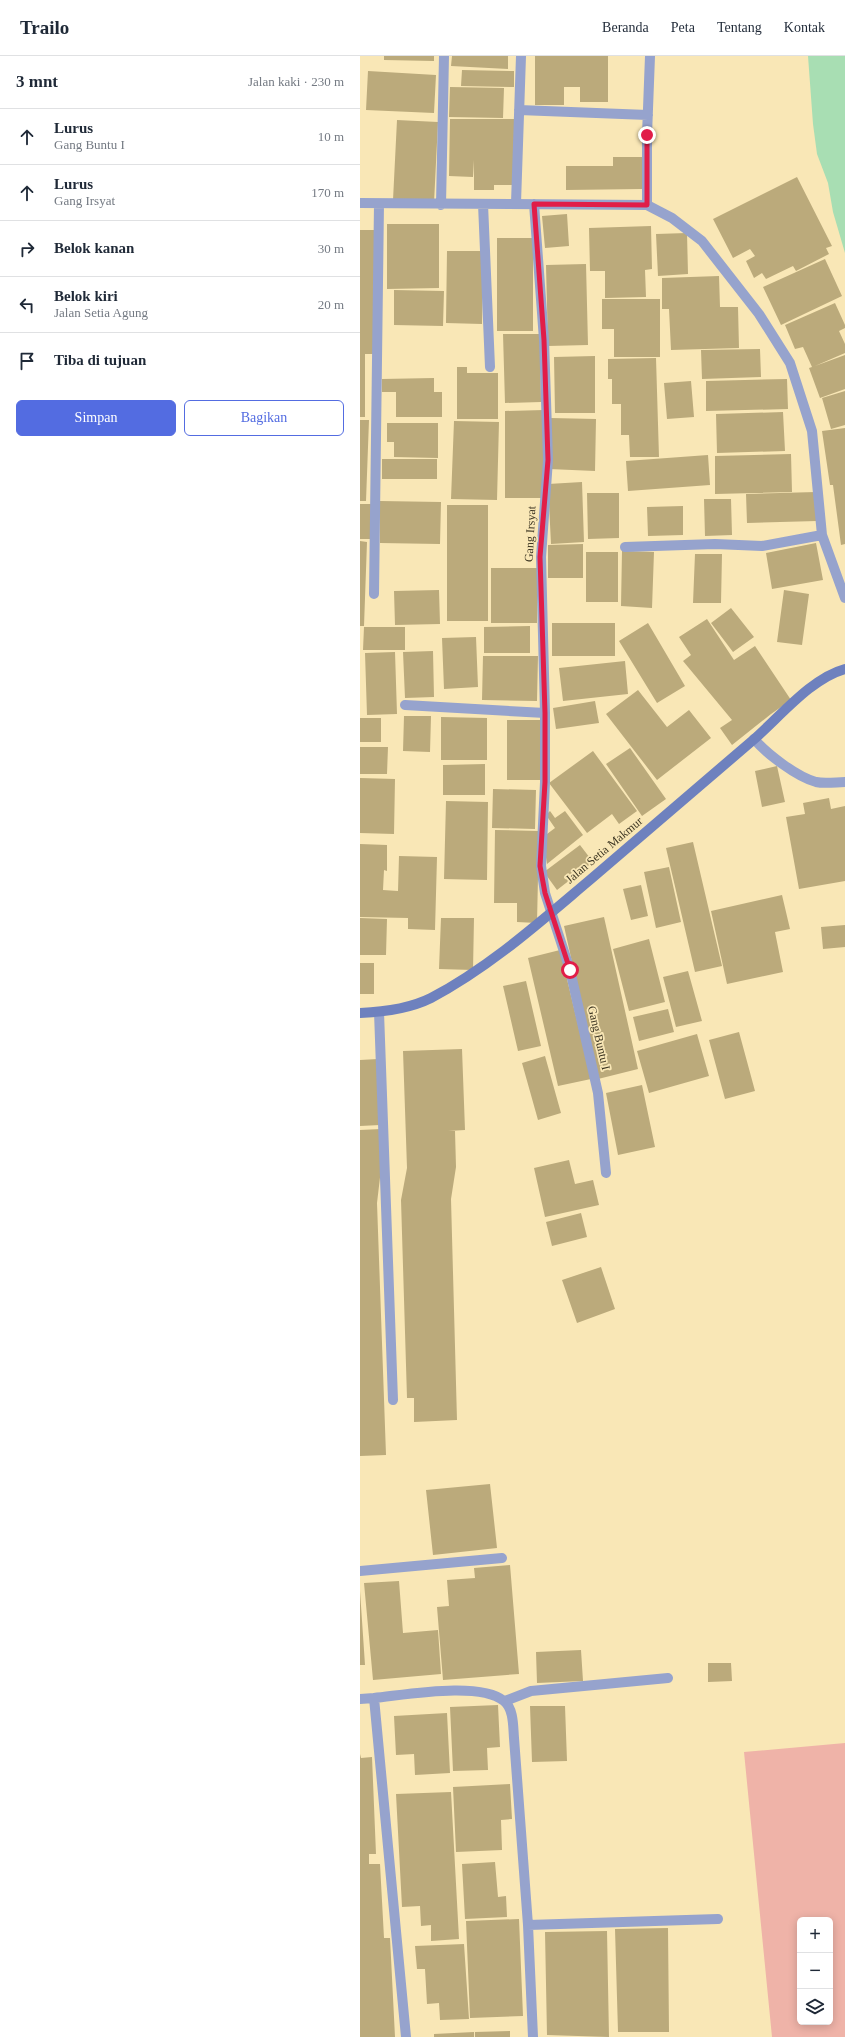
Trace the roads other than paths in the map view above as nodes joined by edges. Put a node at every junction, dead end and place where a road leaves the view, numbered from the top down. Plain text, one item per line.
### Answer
1 (444, 56) edge
2 (521, 56) edge
3 (650, 56) edge
4 (519, 110) junction
5 (648, 115) junction
6 (516, 203) junction
7 (360, 204) edge
8 (379, 204) junction
9 (483, 204) junction
10 (534, 204) junction
11 (440, 205) junction
12 (647, 205) junction
13 (490, 367) dead end
14 (822, 536) junction
15 (625, 547) dead end
16 (374, 594) dead end
17 (845, 598) edge
18 (845, 669) edge
19 (405, 705) dead end
20 (545, 713) junction
21 (754, 739) junction
22 (845, 782) edge
23 (552, 912) junction
24 (379, 1012) junction
25 (360, 1014) edge
26 (606, 1173) dead end
27 (393, 1400) dead end
28 (502, 1558) dead end
29 (360, 1571) edge
30 (668, 1678) dead end
31 (374, 1698) junction
32 (360, 1699) edge
33 (505, 1701) junction
34 (718, 1919) dead end
35 (528, 1925) junction
36 (406, 2037) edge
37 (533, 2037) edge

1 - 11 street
2 - 4 street
3 - 5 street
4 - 5 street
4 - 6 street
5 - 12 street
6 - 9 street
6 - 10 street
7 - 8 street
8 - 11 street
8 - 16 street
9 - 11 street
9 - 13 street
10 - 12 street
10 - 20 street, Gang Irsyat
12 - 14 street
14 - 15 street
14 - 17 street
18 - 21 main road, Jalan Setia Makmur
19 - 20 street
20 - 23 street, Gang Irsyat
21 - 22 street
21 - 23 main road, Jalan Setia Makmur
23 - 24 main road, Jalan Setia Makmur
23 - 26 street, Gang Buntu I
24 - 25 main road, Jalan Setia Makmur
24 - 27 street
28 - 29 street
30 - 33 street
31 - 32 street
31 - 33 street
31 - 36 street
33 - 35 street
34 - 35 street
35 - 37 street

